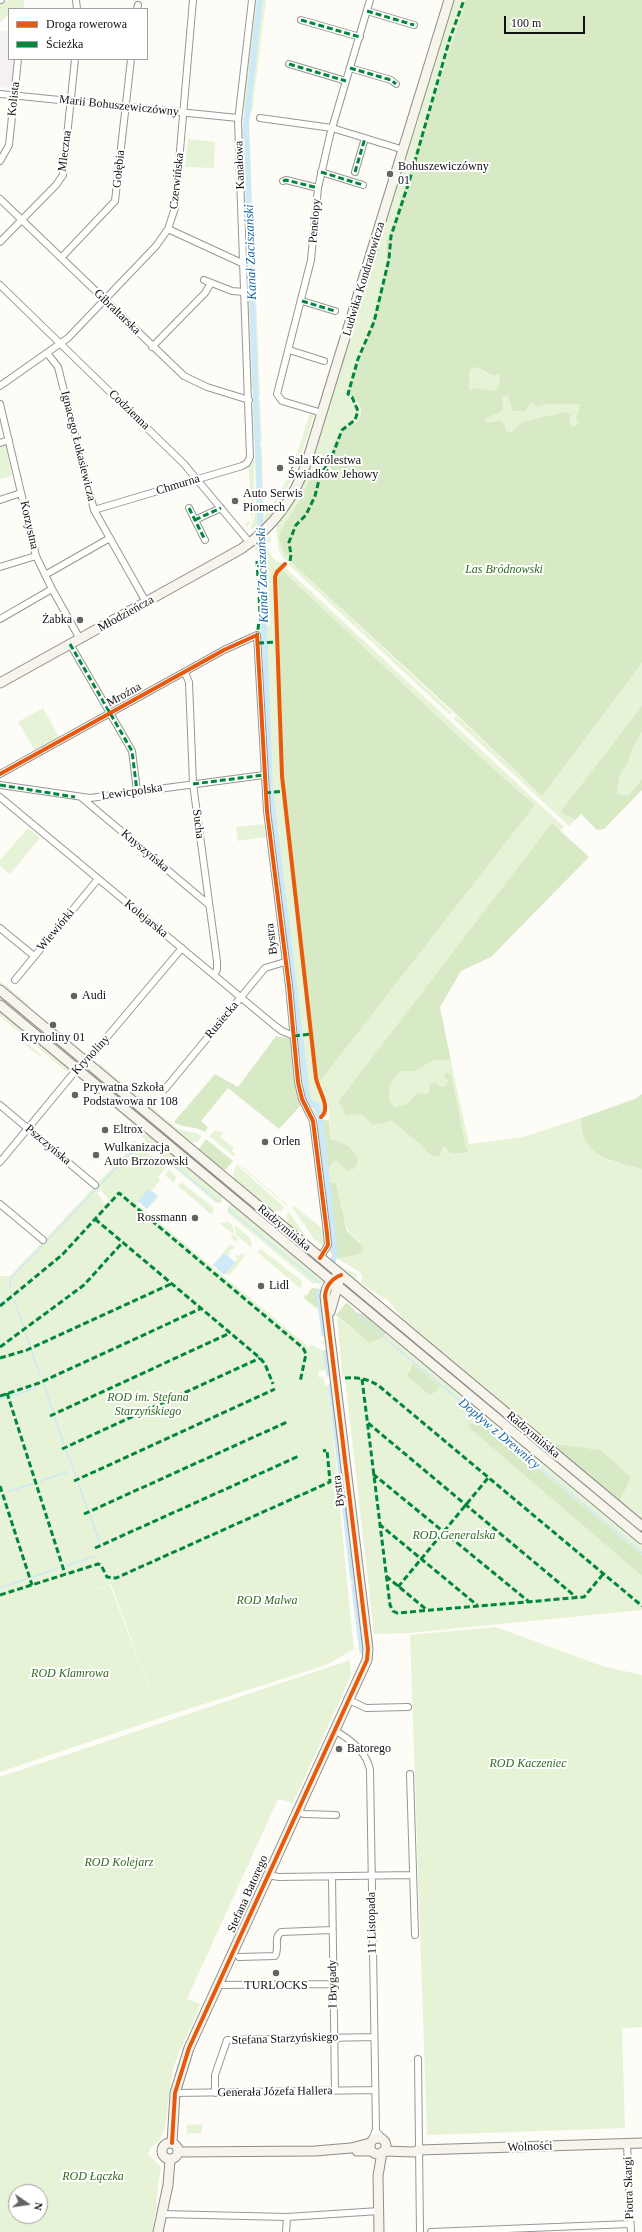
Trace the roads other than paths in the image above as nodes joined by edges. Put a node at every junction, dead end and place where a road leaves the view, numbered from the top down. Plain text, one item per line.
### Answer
1 (194, 0) edge
2 (252, 0) edge
3 (370, 0) edge
4 (450, 0) edge
5 (367, 11) junction
6 (301, 20) dead end
7 (414, 25) dead end
8 (360, 37) junction
9 (18, 60) edge
10 (75, 60) edge
11 (132, 60) edge
12 (289, 64) dead end
13 (350, 68) junction
14 (346, 81) junction
15 (396, 84) dead end
16 (0, 94) edge
17 (14, 95) junction
18 (71, 100) junction
19 (126, 106) junction
20 (184, 113) junction
21 (238, 118) junction
22 (260, 118) dead end
23 (332, 128) junction
24 (365, 138) junction
25 (404, 150) junction
26 (0, 161) edge
27 (322, 172) junction
28 (354, 172) dead end
29 (283, 181) dead end
30 (363, 185) dead end
31 (318, 188) junction
32 (0, 198) edge
33 (22, 220) junction
34 (168, 229) junction
35 (0, 242) edge
36 (61, 258) junction
37 (244, 264) junction
38 (204, 280) dead end
39 (211, 283) junction
40 (0, 284) edge
41 (245, 292) junction
42 (104, 300) junction
43 (302, 301) junction
44 (335, 311) dead end
45 (61, 344) junction
46 (152, 347) junction
47 (289, 350) junction
48 (47, 353) junction
49 (324, 361) dead end
50 (0, 386) edge
51 (249, 400) junction
52 (0, 404) edge
53 (322, 413) junction
54 (9, 440) junction
55 (0, 443) edge
56 (250, 450) joint
57 (198, 480) junction
58 (21, 493) junction
59 (0, 500) edge
60 (189, 508) dead end
61 (221, 508) junction
62 (94, 510) junction
63 (195, 520) junction
64 (110, 538) junction
65 (205, 540) dead end
66 (253, 540) junction
67 (36, 556) junction
68 (0, 567) edge
69 (45, 575) junction
70 (52, 589) junction
71 (146, 602) junction
72 (0, 619) edge
73 (257, 635) joint
74 (80, 638) junction
75 (70, 644) junction
76 (185, 673) junction
77 (0, 683) edge
78 (111, 713) junction
79 (0, 774) edge
80 (264, 775) junction
81 (193, 784) junction
82 (0, 785) edge
83 (137, 791) junction
84 (0, 797) edge
85 (82, 798) junction
86 (98, 880) junction
87 (208, 904) junction
88 (0, 928) edge
89 (182, 948) junction
90 (34, 956) junction
91 (285, 962) junction
92 (214, 975) junction
93 (15, 980) dead end
94 (0, 990) edge
95 (240, 997) junction
96 (0, 1004) edge
97 (294, 1036) junction
98 (86, 1062) junction
99 (77, 1068) junction
100 (165, 1089) dead end
101 (0, 1105) edge
102 (28, 1128) junction
103 (0, 1162) edge
104 (95, 1185) dead end
105 (0, 1204) edge
106 (43, 1240) dead end
107 (320, 1258) junction
108 (341, 1275) junction
109 (335, 1283) junction
110 (348, 1293) junction
111 (333, 1296) junction
112 (328, 1320) junction
113 (642, 1526) edge
114 (642, 1539) edge
115 (367, 1660) joint
116 (349, 1700) junction
117 (408, 1707) dead end
118 (334, 1730) junction
119 (410, 1774) dead end
120 (296, 1811) junction
121 (336, 1815) dead end
122 (268, 1875) junction
123 (413, 1875) junction
124 (371, 1876) junction
125 (332, 1877) junction
126 (332, 1930) junction
127 (415, 1935) dead end
128 (239, 1957) dead end
129 (333, 1984) junction
130 (218, 1985) junction
131 (374, 2037) junction
132 (334, 2038) junction
133 (418, 2059) dead end
134 (376, 2090) junction
135 (335, 2091) junction
136 (175, 2093) junction
137 (214, 2093) junction
138 (172, 2143) junction
139 (642, 2143) edge
140 (377, 2144) junction
141 (627, 2144) junction
142 (419, 2150) junction
143 (179, 2152) junction
144 (170, 2160) junction
145 (379, 2211) junction
146 (162, 2214) junction
147 (286, 2217) junction
148 (630, 2224) junction
149 (158, 2232) edge
150 (286, 2232) edge
151 (379, 2232) edge
152 (420, 2232) edge
153 (431, 2232) edge
154 (630, 2232) edge

1 - 20 street, Czerwińska
2 - 21 street, Kanałowa
3 - 5 street, Penelopy
4 - 25 main road, Ludwika Kondratowicza
5 - 7 street
5 - 8 street, Penelopy
6 - 8 street
8 - 13 street, Penelopy
9 - 17 street, Kolista
10 - 18 street, Mleczna
11 - 19 street, Gołębia
12 - 14 street
13 - 14 street, Penelopy
13 - 15 street
14 - 23 street, Penelopy
16 - 17 street, Marii Bohuszewiczówny
17 - 18 street, Marii Bohuszewiczówny
17 - 26 street, Kolista
18 - 19 street, Marii Bohuszewiczówny
18 - 33 street, Mleczna
19 - 20 street, Marii Bohuszewiczówny
19 - 36 street, Gołębia
20 - 21 street, Marii Bohuszewiczówny
20 - 34 street, Czerwińska
21 - 37 street, Kanałowa
22 - 23 street
23 - 24 street
23 - 27 street, Penelopy
24 - 25 street
24 - 28 street
25 - 53 main road, Ludwika Kondratowicza
27 - 30 street
27 - 31 street, Penelopy
29 - 31 street
31 - 43 street, Penelopy
32 - 33 street, Gibraltarska
33 - 35 street, Mleczna
33 - 36 street, Gibraltarska
34 - 37 street
34 - 42 street, Czerwińska
36 - 42 street, Gibraltarska
37 - 41 street, Kanałowa
38 - 39 street
39 - 41 street
39 - 46 street
40 - 45 street, Codzienna
41 - 51 street, Kanałowa
42 - 45 street, Czerwińska
42 - 46 street, Gibraltarska
43 - 44 street
43 - 47 street, Penelopy
45 - 48 street, Czerwińska
45 - 57 street, Codzienna
46 - 51 street, Gibraltarska
47 - 49 street
47 - 53 street, Penelopy
48 - 50 street, Czerwińska
48 - 62 street, Ignacego Łukasiewicza
51 - 56 street, Kanałowa
52 - 54 street, Korzystna
53 - 66 main road, Ludwika Kondratowicza
54 - 55 street
54 - 58 street, Korzystna
56 - 57 street, Chmurna
57 - 61 street, Codzienna
57 - 62 street, Chmurna
58 - 59 street
58 - 67 street, Korzystna
60 - 63 street
61 - 63 street
61 - 66 street, Codzienna
62 - 64 street, Ignacego Łukasiewicza
63 - 65 street
64 - 69 street
64 - 71 street, Ignacego Łukasiewicza
66 - 71 main road, Młodzieńcza
67 - 68 street
67 - 69 street, Korzystna
69 - 70 street, Korzystna
70 - 72 street
70 - 74 street, Korzystna
71 - 74 main road, Młodzieńcza
73 - 76 street, Mroźna
73 - 80 street, Bystra
74 - 75 main road, Młodzieńcza
75 - 77 main road, Młodzieńcza
75 - 78 street
76 - 78 street, Mroźna
76 - 81 street, Sucha
78 - 79 street, Mroźna
78 - 83 street
80 - 81 street, Lewicpolska
80 - 91 street, Bystra
81 - 83 street, Lewicpolska
81 - 87 street, Sucha
82 - 85 street, Lewicpolska
83 - 85 street, Lewicpolska
84 - 86 street, Kolejarska
85 - 87 street, Knyszyńska
86 - 89 street, Kolejarska
86 - 90 street, Wiewiórki
87 - 92 street, Sucha
88 - 90 street
89 - 92 street, Kolejarska
89 - 98 street, Krynoliny
90 - 93 street, Wiewiórki
91 - 95 street, Rusiecka
91 - 97 street, Bystra
92 - 95 street, Kolejarska
94 - 98 main road, Radzymińska
95 - 97 street, Kolejarska
95 - 100 street, Rusiecka
96 - 99 main road, Radzymińska
97 - 107 street, Bystra
98 - 99 street, Krynoliny
98 - 107 main road, Radzymińska
99 - 102 street, Krynoliny
99 - 109 main road, Radzymińska
101 - 102 street, Pszczyńska
102 - 103 street, Krynoliny
102 - 104 street, Pszczyńska
105 - 106 street
107 - 108 main road, Radzymińska
108 - 109 main road
108 - 113 main road, Radzymińska
109 - 110 main road, Radzymińska
109 - 111 main road, Bystra
109 - 112 main road, Bystra
110 - 111 main road
110 - 114 main road, Radzymińska
111 - 112 main road, Bystra
112 - 115 main road, Bystra
115 - 116 main road, Stefana Batorego
116 - 117 street
116 - 118 main road, Stefana Batorego
118 - 120 main road, Stefana Batorego
118 - 124 street, 11 Listopada
119 - 123 street
120 - 121 street
120 - 122 main road, Stefana Batorego
122 - 125 street
122 - 130 main road, Stefana Batorego
123 - 124 street
123 - 127 street
124 - 125 street
124 - 131 street, 11 Listopada
125 - 126 street, I Brygady
126 - 128 street
126 - 129 street, I Brygady
129 - 130 street
129 - 132 street, I Brygady
130 - 136 main road, Stefana Batorego
131 - 132 street, Stefana Starzyńskiego
131 - 134 street, 11 Listopada
132 - 135 street, I Brygady
132 - 137 street, Stefana Starzyńskiego
133 - 142 street
134 - 135 street, Generała Józefa Hallera
134 - 140 street, 11 Listopada
135 - 137 street, Generała Józefa Hallera
136 - 137 street, Generała Józefa Hallera
136 - 138 main road, Stefana Batorego
138 - 143 main road
138 - 144 main road
139 - 141 main road, Wolności
140 - 142 main road, Wolności
140 - 143 main road, Wolności
140 - 145 main road, 11 Listopada
141 - 142 main road, Wolności
141 - 148 street, Piotra Skargi
142 - 152 street
143 - 144 main road
144 - 146 main road
145 - 147 street
145 - 151 main road, 11 Listopada
146 - 147 street
146 - 149 main road
147 - 150 street
148 - 153 street
148 - 154 street, Piotra Skargi

